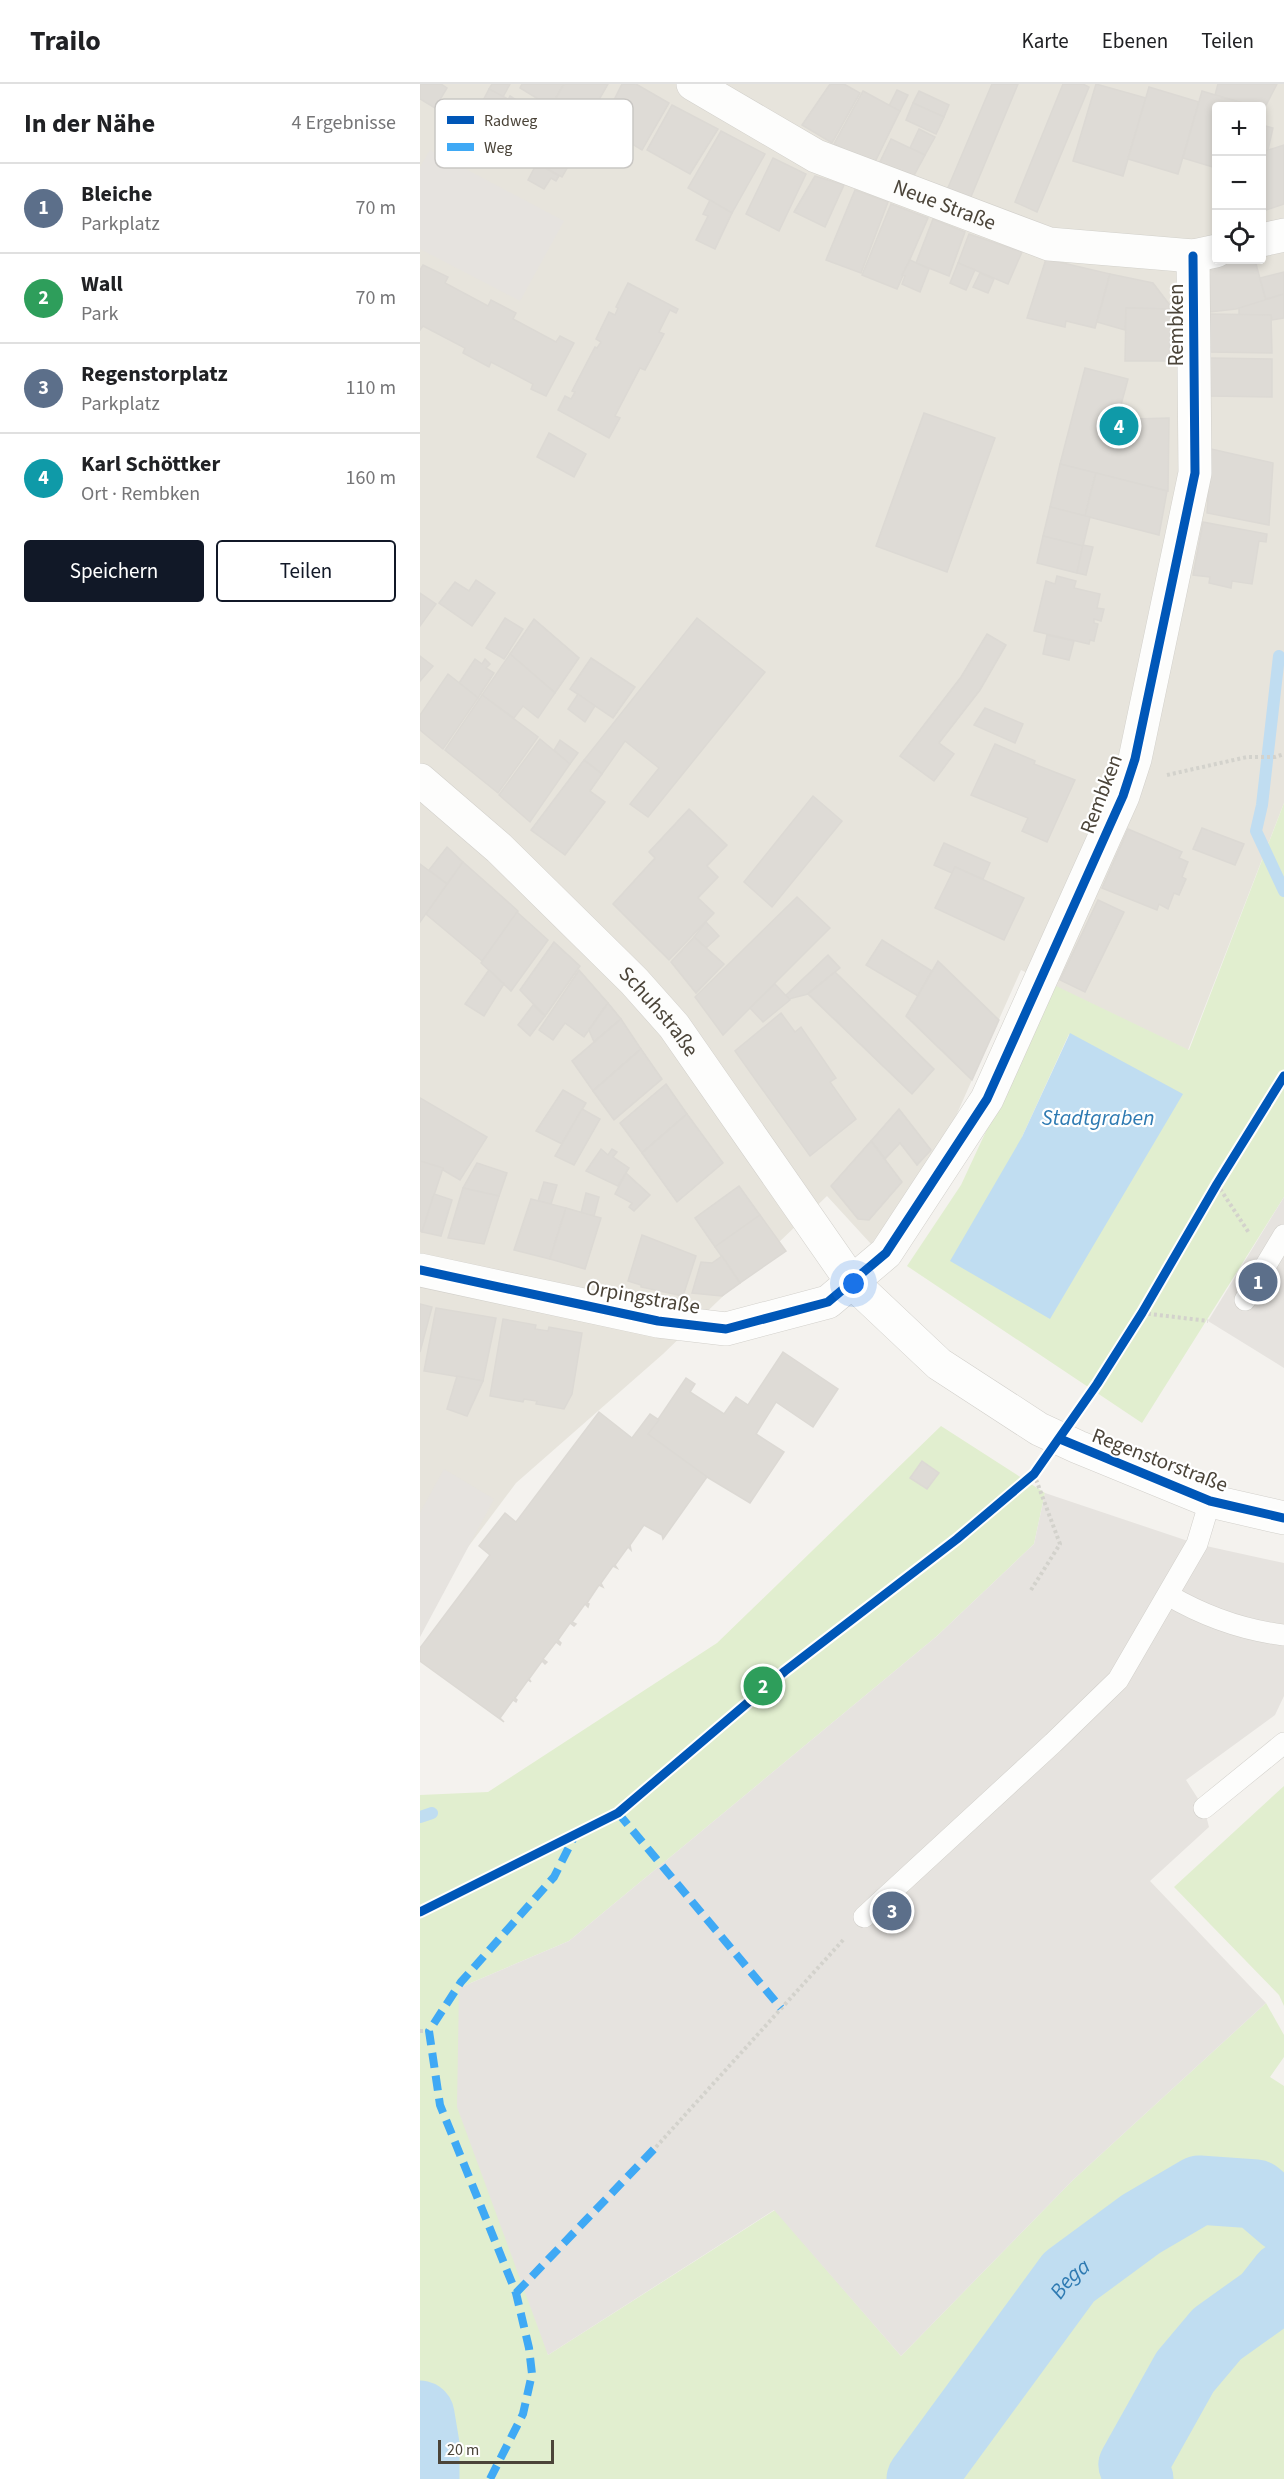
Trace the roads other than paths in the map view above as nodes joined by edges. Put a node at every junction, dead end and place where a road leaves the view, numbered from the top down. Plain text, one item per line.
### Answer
1 (693, 84) edge
2 (1284, 235) edge
3 (1266, 239) edge
4 (1205, 254) edge
5 (420, 780) edge
6 (1284, 1235) edge
7 (420, 1270) edge
8 (852, 1282) junction
9 (1245, 1300) dead end
10 (1210, 1501) junction
11 (1284, 1518) edge
12 (1168, 1594) junction
13 (1284, 1635) edge
14 (1284, 1743) edge
15 (1204, 1808) dead end
16 (864, 1917) road end

1 - 4 street, Neue Straße
2 - 3 street
4 - 8 street, Rembken
5 - 8 street, Schuhstraße
6 - 9 lane
7 - 8 street, Orpingstraße
8 - 10 street, Regenstorstraße
10 - 11 street, Regenstorstraße
10 - 12 lane
12 - 13 lane
12 - 16 lane
14 - 15 lane

